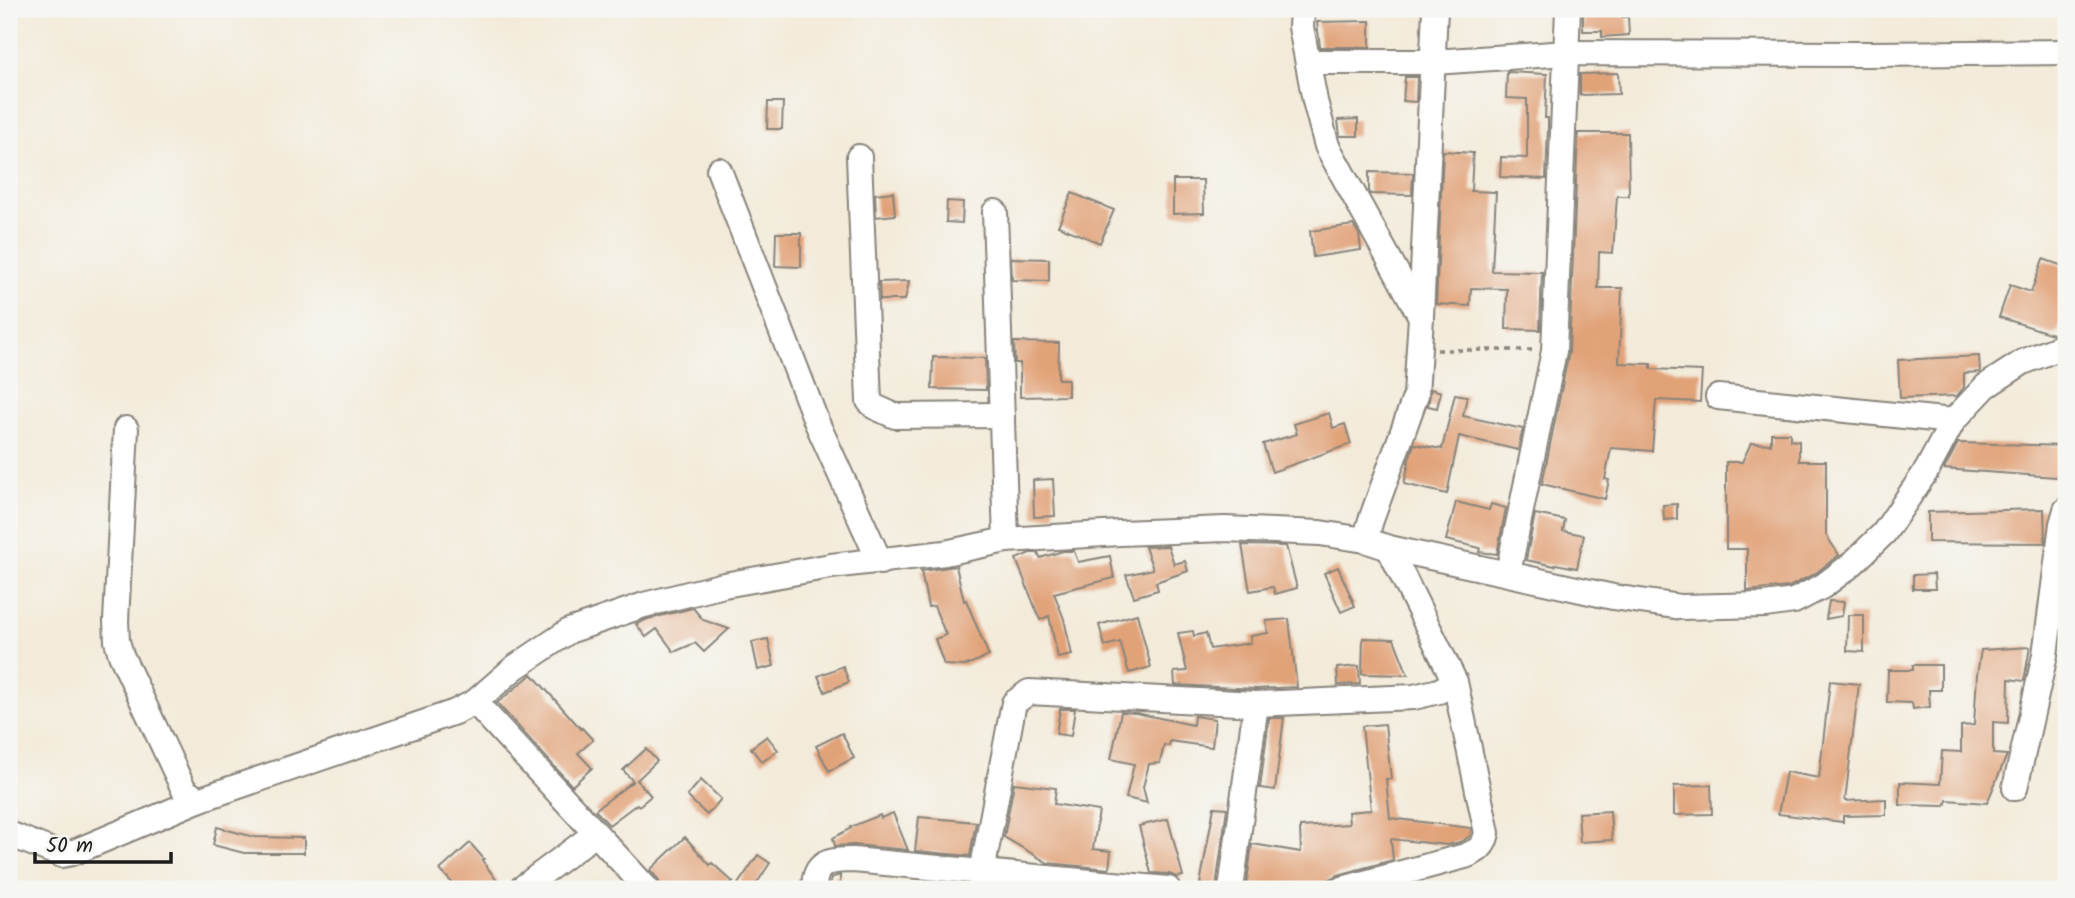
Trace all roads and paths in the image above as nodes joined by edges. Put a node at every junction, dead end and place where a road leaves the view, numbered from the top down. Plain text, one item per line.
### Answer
1 (1302, 9) edge
2 (1435, 9) edge
3 (1569, 9) edge
4 (2066, 52) edge
5 (1567, 54) junction
6 (1308, 62) junction
7 (1434, 62) junction
8 (859, 157) dead end
9 (719, 170) dead end
10 (995, 212) dead end
11 (1421, 317) junction
12 (2066, 345) edge
13 (1419, 350) junction
14 (1554, 351) junction
15 (1718, 397) dead end
16 (1002, 415) junction
17 (1953, 421) junction
18 (126, 429) dead end
19 (2066, 510) edge
20 (1006, 540) junction
21 (1377, 544) junction
22 (880, 562) junction
23 (1508, 573) junction
24 (1455, 682) junction
25 (475, 702) junction
26 (1256, 704) junction
27 (2015, 788) dead end
28 (198, 800) junction
29 (9, 834) edge
30 (595, 834) junction
31 (982, 881) edge
32 (521, 889) edge
33 (647, 889) edge
34 (814, 889) edge
35 (1168, 889) edge
36 (1231, 889) edge
37 (1342, 889) edge

1 - 6 street
2 - 7 street
3 - 5 street
4 - 5 street
5 - 7 street
5 - 14 street
6 - 7 street
6 - 11 street
7 - 11 street
8 - 16 street
9 - 22 street
10 - 16 street
11 - 13 street
12 - 17 street
13 - 14 path
13 - 21 street
14 - 23 street
15 - 17 street
16 - 20 street
17 - 23 street
18 - 28 street
19 - 27 street
20 - 21 street
20 - 22 street
21 - 23 street
21 - 24 street
22 - 25 street
24 - 26 street
24 - 37 street
25 - 28 street
25 - 30 street
26 - 31 street
26 - 36 street
28 - 29 street
30 - 32 street
30 - 33 street
31 - 34 street
31 - 35 street

